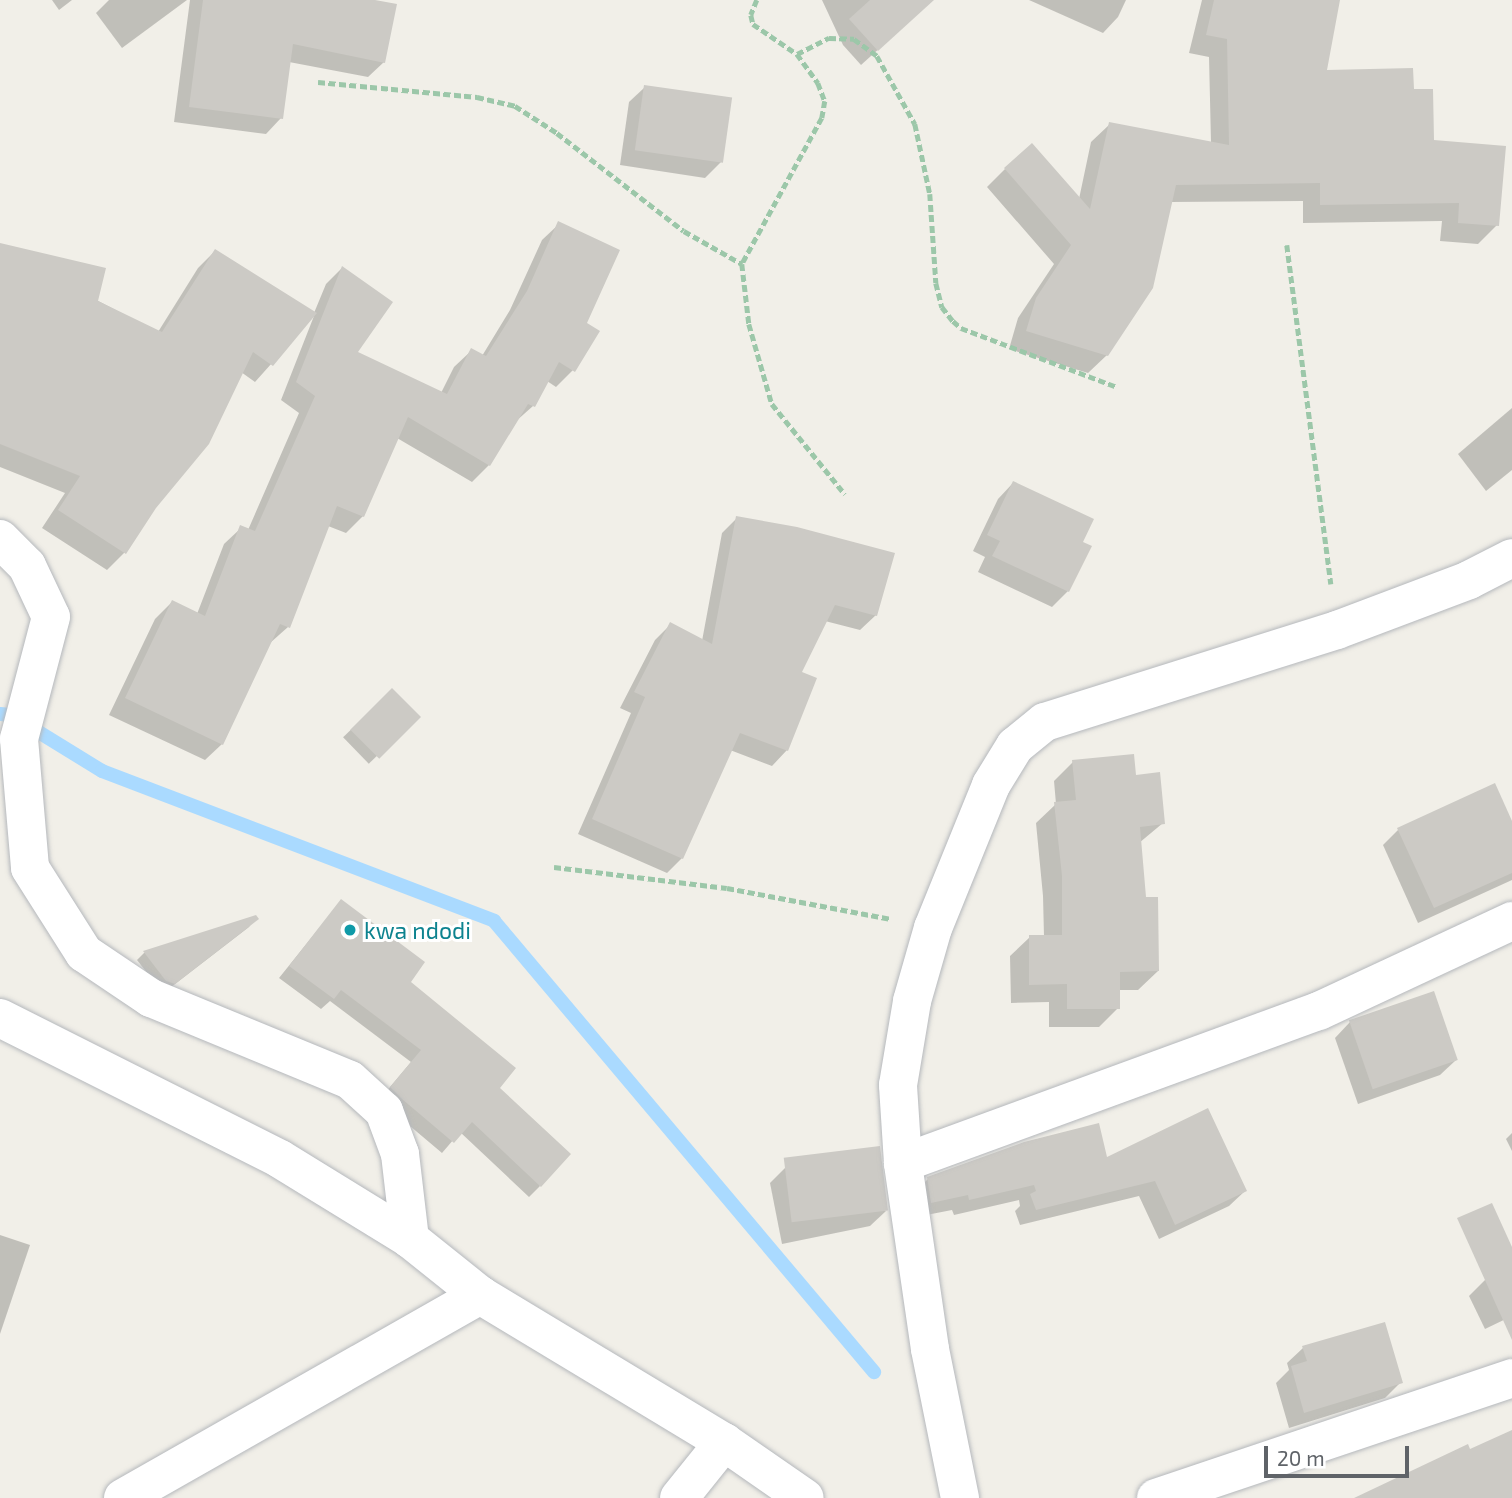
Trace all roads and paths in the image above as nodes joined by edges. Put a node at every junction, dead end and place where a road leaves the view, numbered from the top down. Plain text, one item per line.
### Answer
1 (757, 0) edge
2 (797, 54) junction
3 (318, 82) dead end
4 (1287, 245) dead end
5 (743, 264) junction
6 (1117, 387) dead end
7 (845, 494) dead end
8 (0, 539) edge
9 (1512, 558) edge
10 (1337, 630) junction
11 (554, 867) dead end
12 (1512, 921) edge
13 (933, 928) junction
14 (0, 1018) edge
15 (903, 1163) junction
16 (410, 1239) junction
17 (480, 1295) junction
18 (1512, 1378) edge
19 (724, 1442) junction
20 (123, 1498) edge
21 (679, 1498) edge
22 (805, 1498) edge
23 (960, 1498) edge
24 (1156, 1498) edge

1 - 2 path
2 - 5 path
2 - 6 path
3 - 5 path
4 - 10 path
5 - 7 path
8 - 16 street
9 - 10 street
10 - 13 street
11 - 13 path
12 - 15 street
13 - 15 street
14 - 16 street
15 - 23 street
16 - 17 street
17 - 19 street
17 - 20 street
18 - 24 street
19 - 21 street
19 - 22 street

